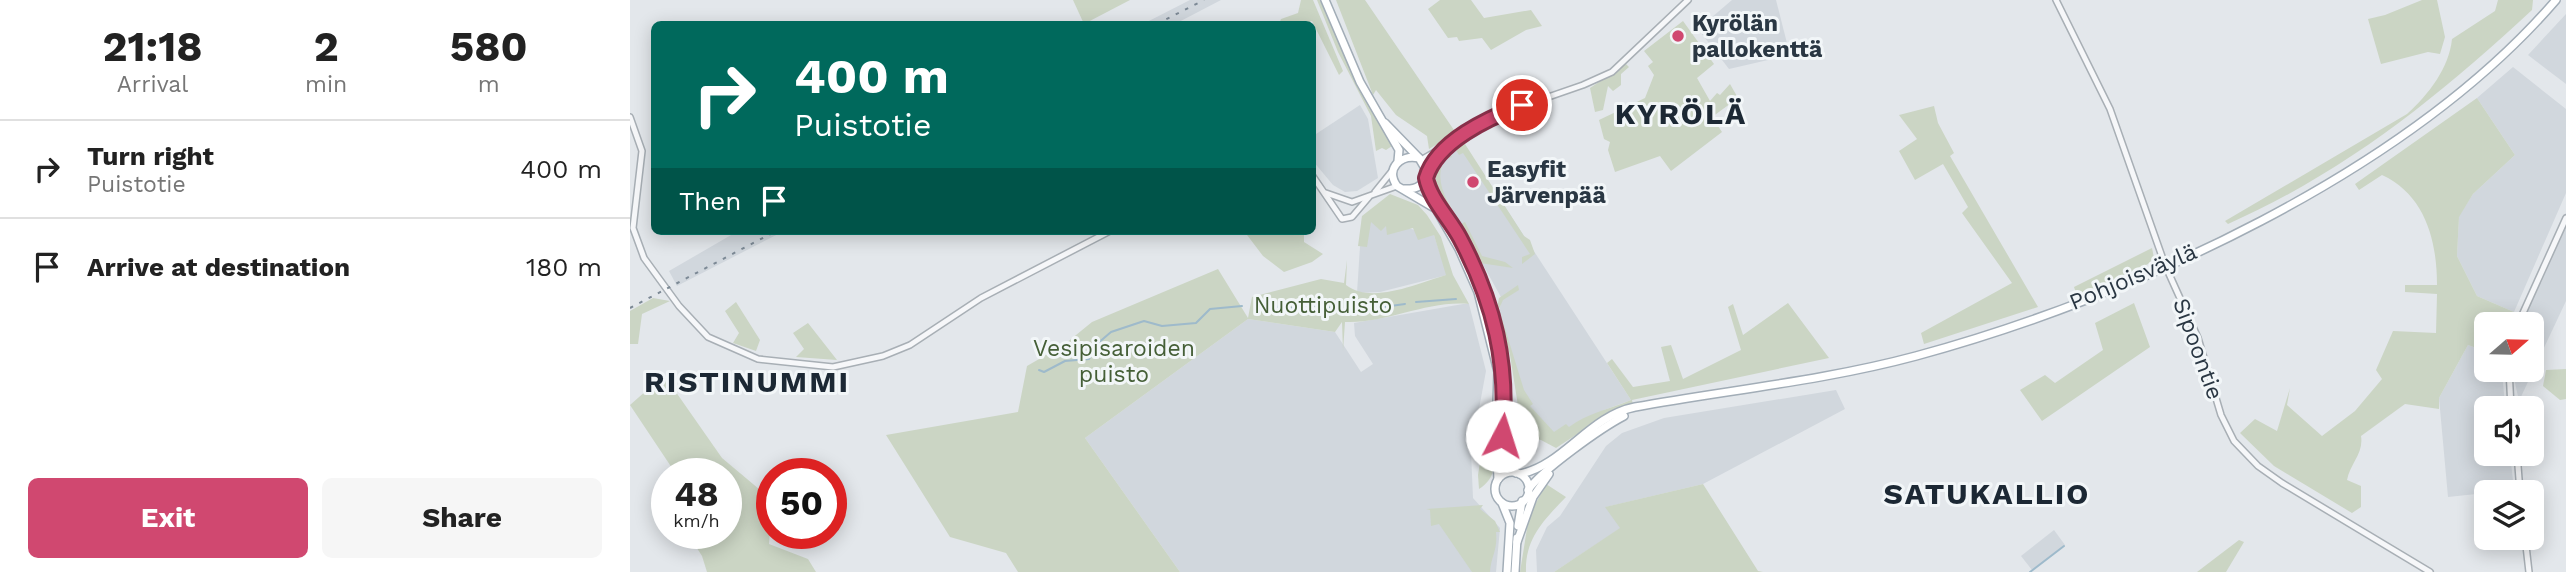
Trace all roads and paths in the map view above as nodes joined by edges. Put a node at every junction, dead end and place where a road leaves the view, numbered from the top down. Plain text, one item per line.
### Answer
1 (1325, 0) edge
2 (1688, 0) edge
3 (2056, 0) edge
4 (2556, 0) edge
5 (630, 117) edge
6 (1385, 123) junction
7 (1442, 150) junction
8 (1420, 159) junction
9 (1398, 161) junction
10 (1392, 171) junction
11 (1426, 176) junction
12 (1316, 180) edge
13 (1400, 188) junction
14 (1376, 192) junction
15 (1326, 193) junction
16 (1368, 197) junction
17 (1345, 201) junction
18 (1352, 202) junction
19 (1337, 209) junction
20 (1356, 211) junction
21 (2566, 218) edge
22 (1102, 235) edge
23 (2165, 265) junction
24 (2523, 312) edge
25 (1642, 407) junction
26 (1557, 465) junction
27 (1518, 473) junction
28 (1498, 479) junction
29 (1528, 490) junction
30 (1522, 501) junction
31 (1502, 503) junction
32 (1517, 542) junction
33 (2526, 550) edge
34 (1507, 572) edge
35 (1515, 572) edge
36 (2430, 572) edge
37 (2529, 572) edge

1 - 6 main road
2 - 7 street
3 - 23 street, Sipoontie
4 - 23 main road, Pohjoisväylä
5 - 22 street
6 - 8 main road
6 - 9 main road
7 - 8 street
7 - 11 street
8 - 9 main road
8 - 11 main road
9 - 10 main road
10 - 13 main road
10 - 14 street
11 - 13 main road
11 - 27 main road
12 - 15 street
13 - 14 street
13 - 28 main road
14 - 16 street
15 - 17 street
15 - 19 street
16 - 18 street
16 - 20 street
17 - 18 street
17 - 19 street
18 - 20 street
19 - 20 street
21 - 24 street
23 - 25 main road, Pohjoisväylä
23 - 36 street, Sipoontie
25 - 26 main road, Pohjoisväylä
25 - 27 main road, Pohjoisväylä
26 - 29 main road, Pohjoisväylä
26 - 32 main road
27 - 28 main road
27 - 29 main road
28 - 31 main road
29 - 30 main road
30 - 31 main road
30 - 32 main road
31 - 34 main road
32 - 35 main road
33 - 37 street

